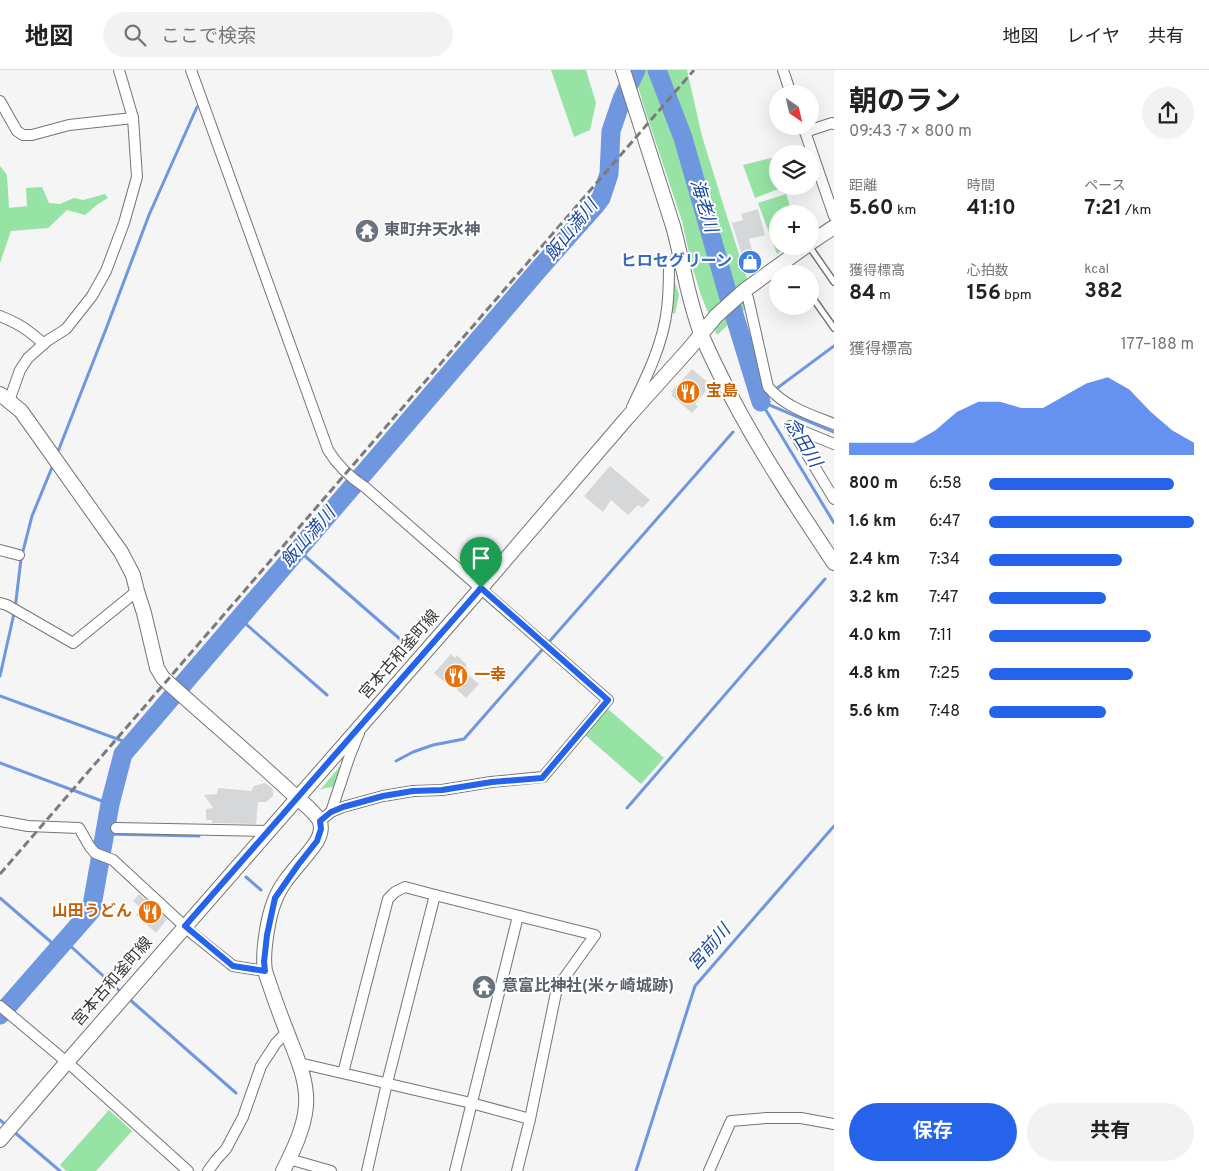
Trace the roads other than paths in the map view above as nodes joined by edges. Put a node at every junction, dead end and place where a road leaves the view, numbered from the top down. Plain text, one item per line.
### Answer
1 (119, 70) edge
2 (191, 70) edge
3 (783, 70) edge
4 (624, 74) edge
5 (788, 85) edge
6 (0, 101) edge
7 (133, 118) junction
8 (834, 124) edge
9 (819, 126) edge
10 (806, 135) edge
11 (834, 216) edge
12 (834, 227) edge
13 (819, 237) edge
14 (794, 255) edge
15 (815, 255) edge
16 (786, 261) junction
17 (669, 262) dead end
18 (789, 265) edge
19 (834, 282) edge
20 (744, 296) junction
21 (819, 307) edge
22 (0, 316) edge
23 (834, 328) edge
24 (701, 334) junction
25 (44, 344) junction
26 (4, 397) edge
27 (627, 418) junction
28 (834, 424) edge
29 (834, 444) edge
30 (834, 499) edge
31 (0, 550) edge
32 (19, 555) dead end
33 (834, 563) edge
34 (481, 588) junction
35 (137, 591) junction
36 (0, 603) edge
37 (367, 718) junction
38 (297, 798) junction
39 (328, 812) junction
40 (0, 822) edge
41 (116, 828) dead end
42 (269, 831) junction
43 (435, 895) junction
44 (518, 916) junction
45 (185, 926) junction
46 (265, 971) junction
47 (0, 1006) edge
48 (287, 1032) junction
49 (67, 1062) junction
50 (299, 1063) junction
51 (343, 1073) junction
52 (388, 1084) junction
53 (471, 1103) junction
54 (530, 1119) junction
55 (834, 1124) edge
56 (0, 1140) edge
57 (286, 1165) edge
58 (188, 1171) edge
59 (208, 1171) edge
60 (331, 1171) edge
61 (367, 1171) edge
62 (455, 1171) edge
63 (517, 1171) edge
64 (709, 1171) edge

1 - 7 street
2 - 34 street
3 - 5 street
4 - 24 street
6 - 7 street
7 - 25 street
8 - 9 street
10 - 11 street
12 - 13 street, 宮本古和釜町線
14 - 16 street, 宮本古和釜町線
15 - 19 lane
16 - 18 lane
16 - 20 street, 宮本古和釜町線
17 - 27 street
20 - 24 street, 宮本古和釜町線
20 - 28 street
21 - 23 lane
22 - 25 street
24 - 27 street, 宮本古和釜町線
24 - 33 street
25 - 26 street
26 - 35 street
27 - 34 street, 宮本古和釜町線
29 - 30 street
31 - 32 street
34 - 37 street, 宮本古和釜町線
34 - 39 street
35 - 36 street
35 - 38 street
37 - 38 street, 宮本古和釜町線
37 - 39 street
38 - 39 street
38 - 42 street, 宮本古和釜町線
39 - 46 street
40 - 45 street
41 - 42 street
42 - 45 street, 宮本古和釜町線
43 - 44 street
43 - 51 street
43 - 52 street
44 - 53 street
44 - 54 street
45 - 46 street
45 - 49 street, 宮本古和釜町線
46 - 48 street
47 - 49 street
48 - 50 street
48 - 59 street
49 - 56 street, 宮本古和釜町線
49 - 58 street
50 - 51 street
50 - 57 street
51 - 52 street
52 - 53 street
52 - 61 street
53 - 54 street
53 - 62 street
54 - 63 street
55 - 64 street
57 - 60 street

